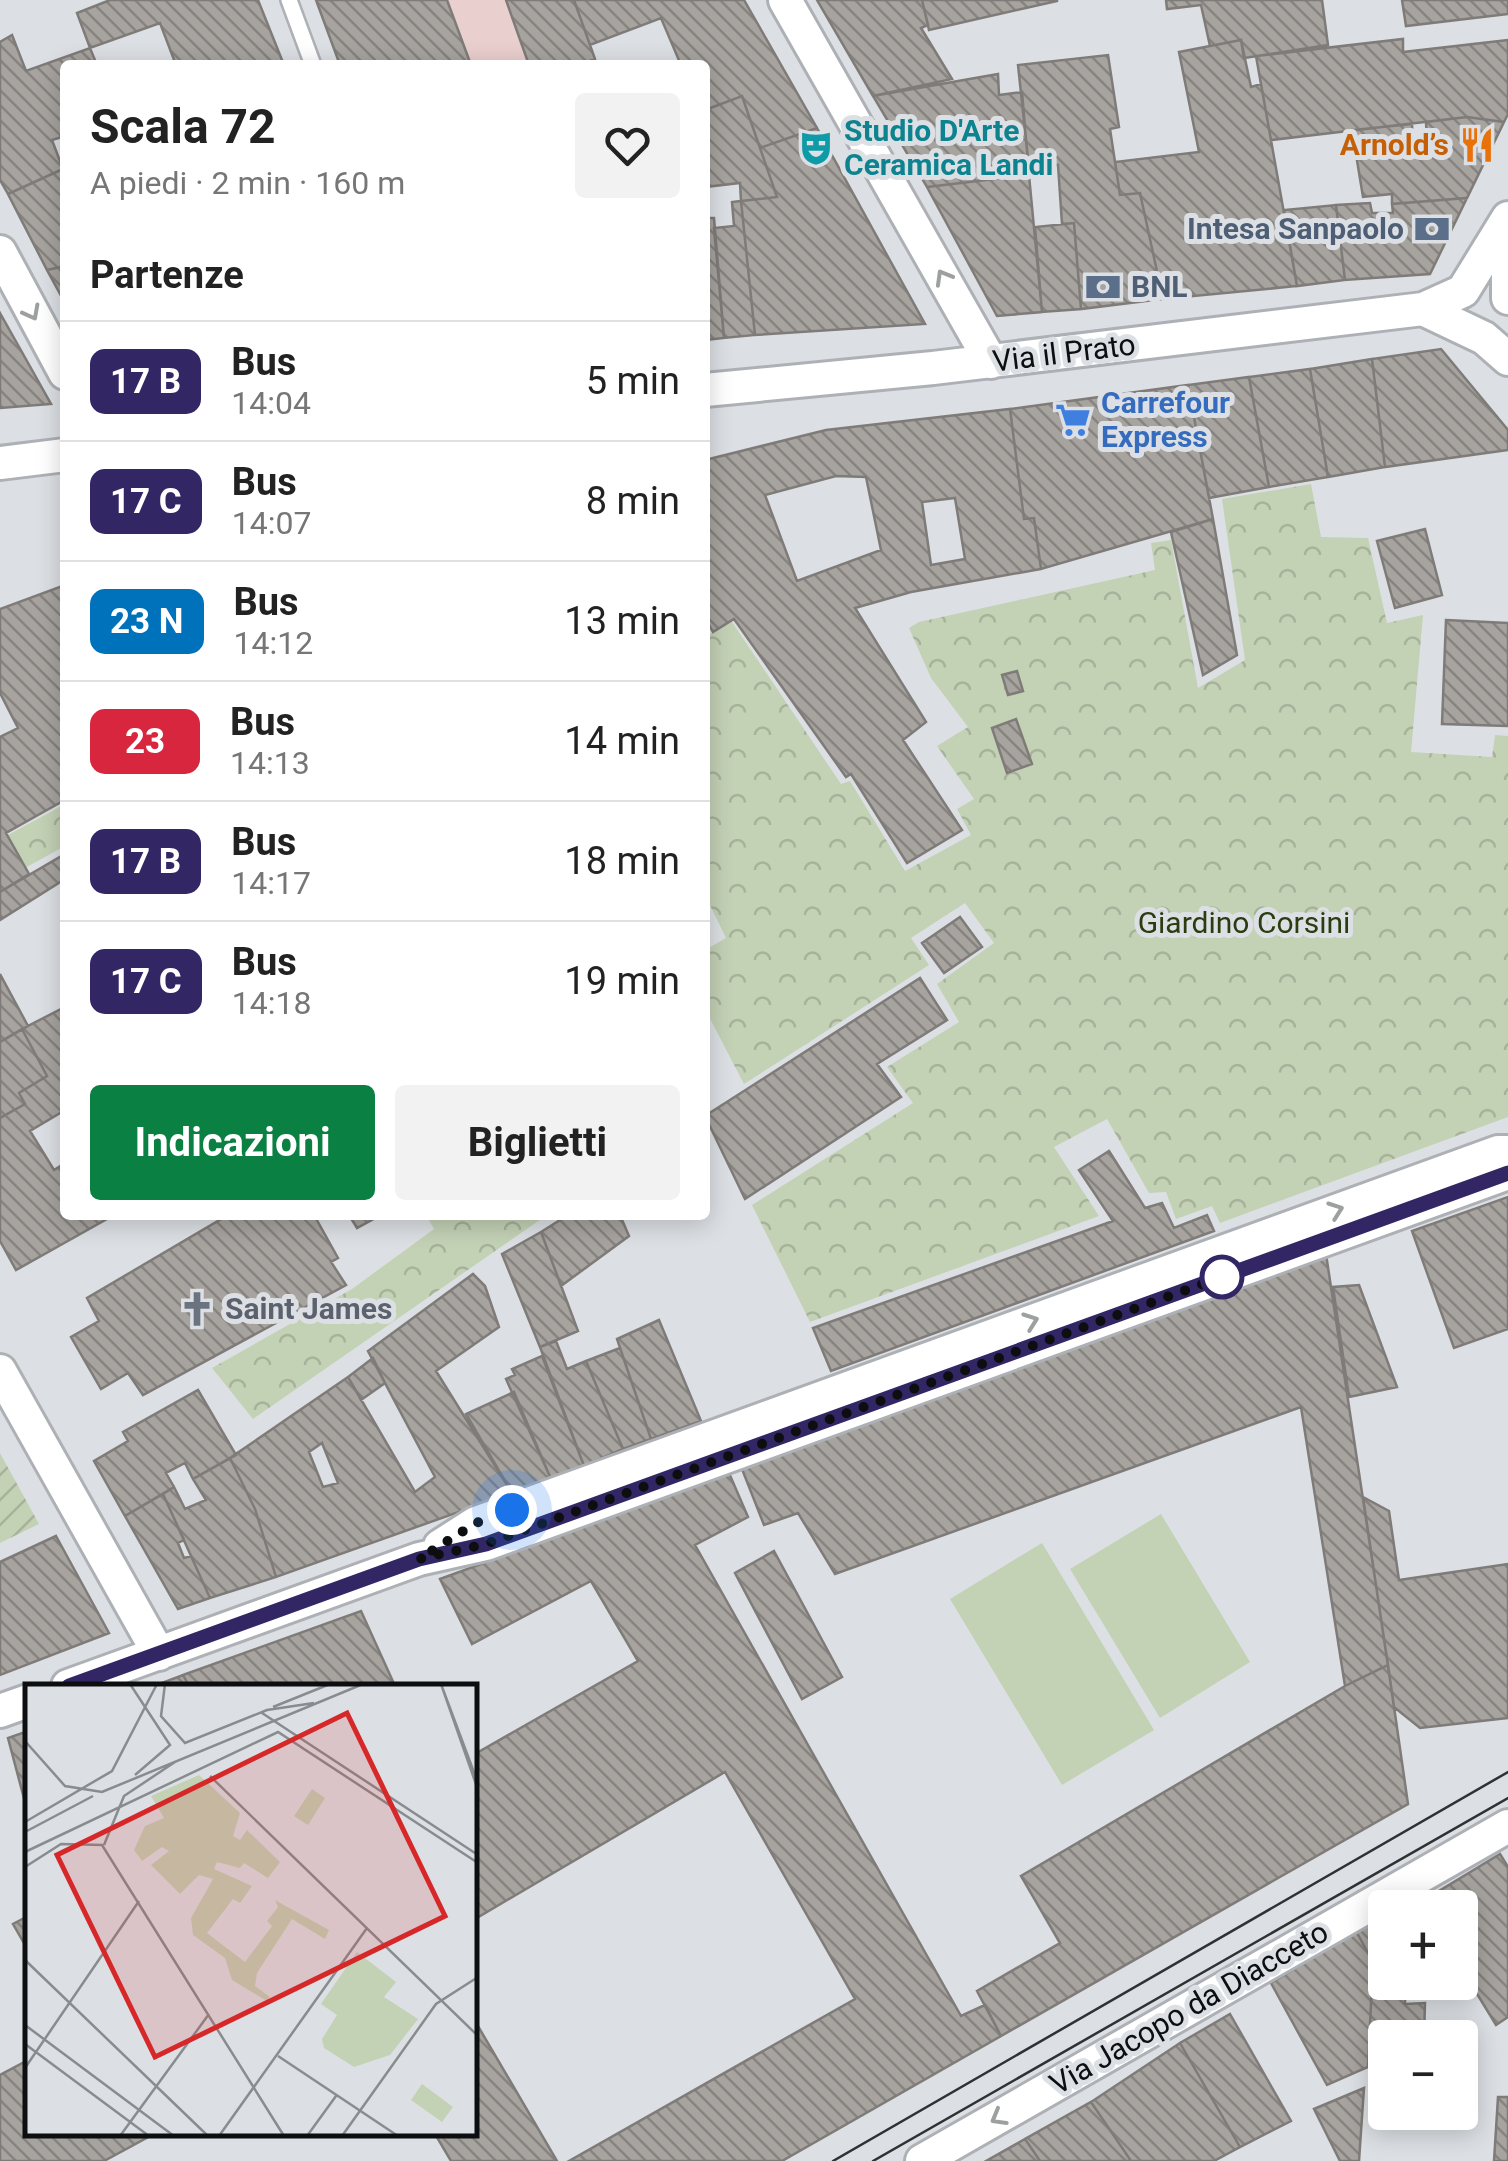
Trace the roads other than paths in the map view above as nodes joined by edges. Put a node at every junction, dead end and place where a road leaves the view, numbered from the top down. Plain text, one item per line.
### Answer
1 (289, 0) edge
2 (785, 0) edge
3 (311, 60) edge
4 (1508, 218) edge
5 (1508, 226) edge
6 (0, 252) edge
7 (1508, 298) edge
8 (1423, 309) junction
9 (1508, 359) edge
10 (992, 362) junction
11 (60, 365) edge
12 (710, 390) edge
13 (60, 456) edge
14 (0, 462) edge
15 (1508, 1152) edge
16 (1508, 1173) edge
17 (0, 1371) edge
18 (419, 1559) junction
19 (159, 1654) junction
20 (74, 1684) edge
21 (25, 1702) edge
22 (0, 1711) edge
23 (1508, 1826) edge
24 (922, 2161) edge

1 - 3 lane
10 -> 2 street
4 - 8 street
5 - 7 street
6 -> 11 street
8 - 9 street
8 - 10 street, Via il Prato
10 - 12 street, Via il Prato
13 - 14 street
18 -> 15 street
16 - 18 street
17 - 19 street
18 - 19 street
19 - 20 street
21 - 22 street
23 -> 24 street, Via Jacopo da Diacceto

